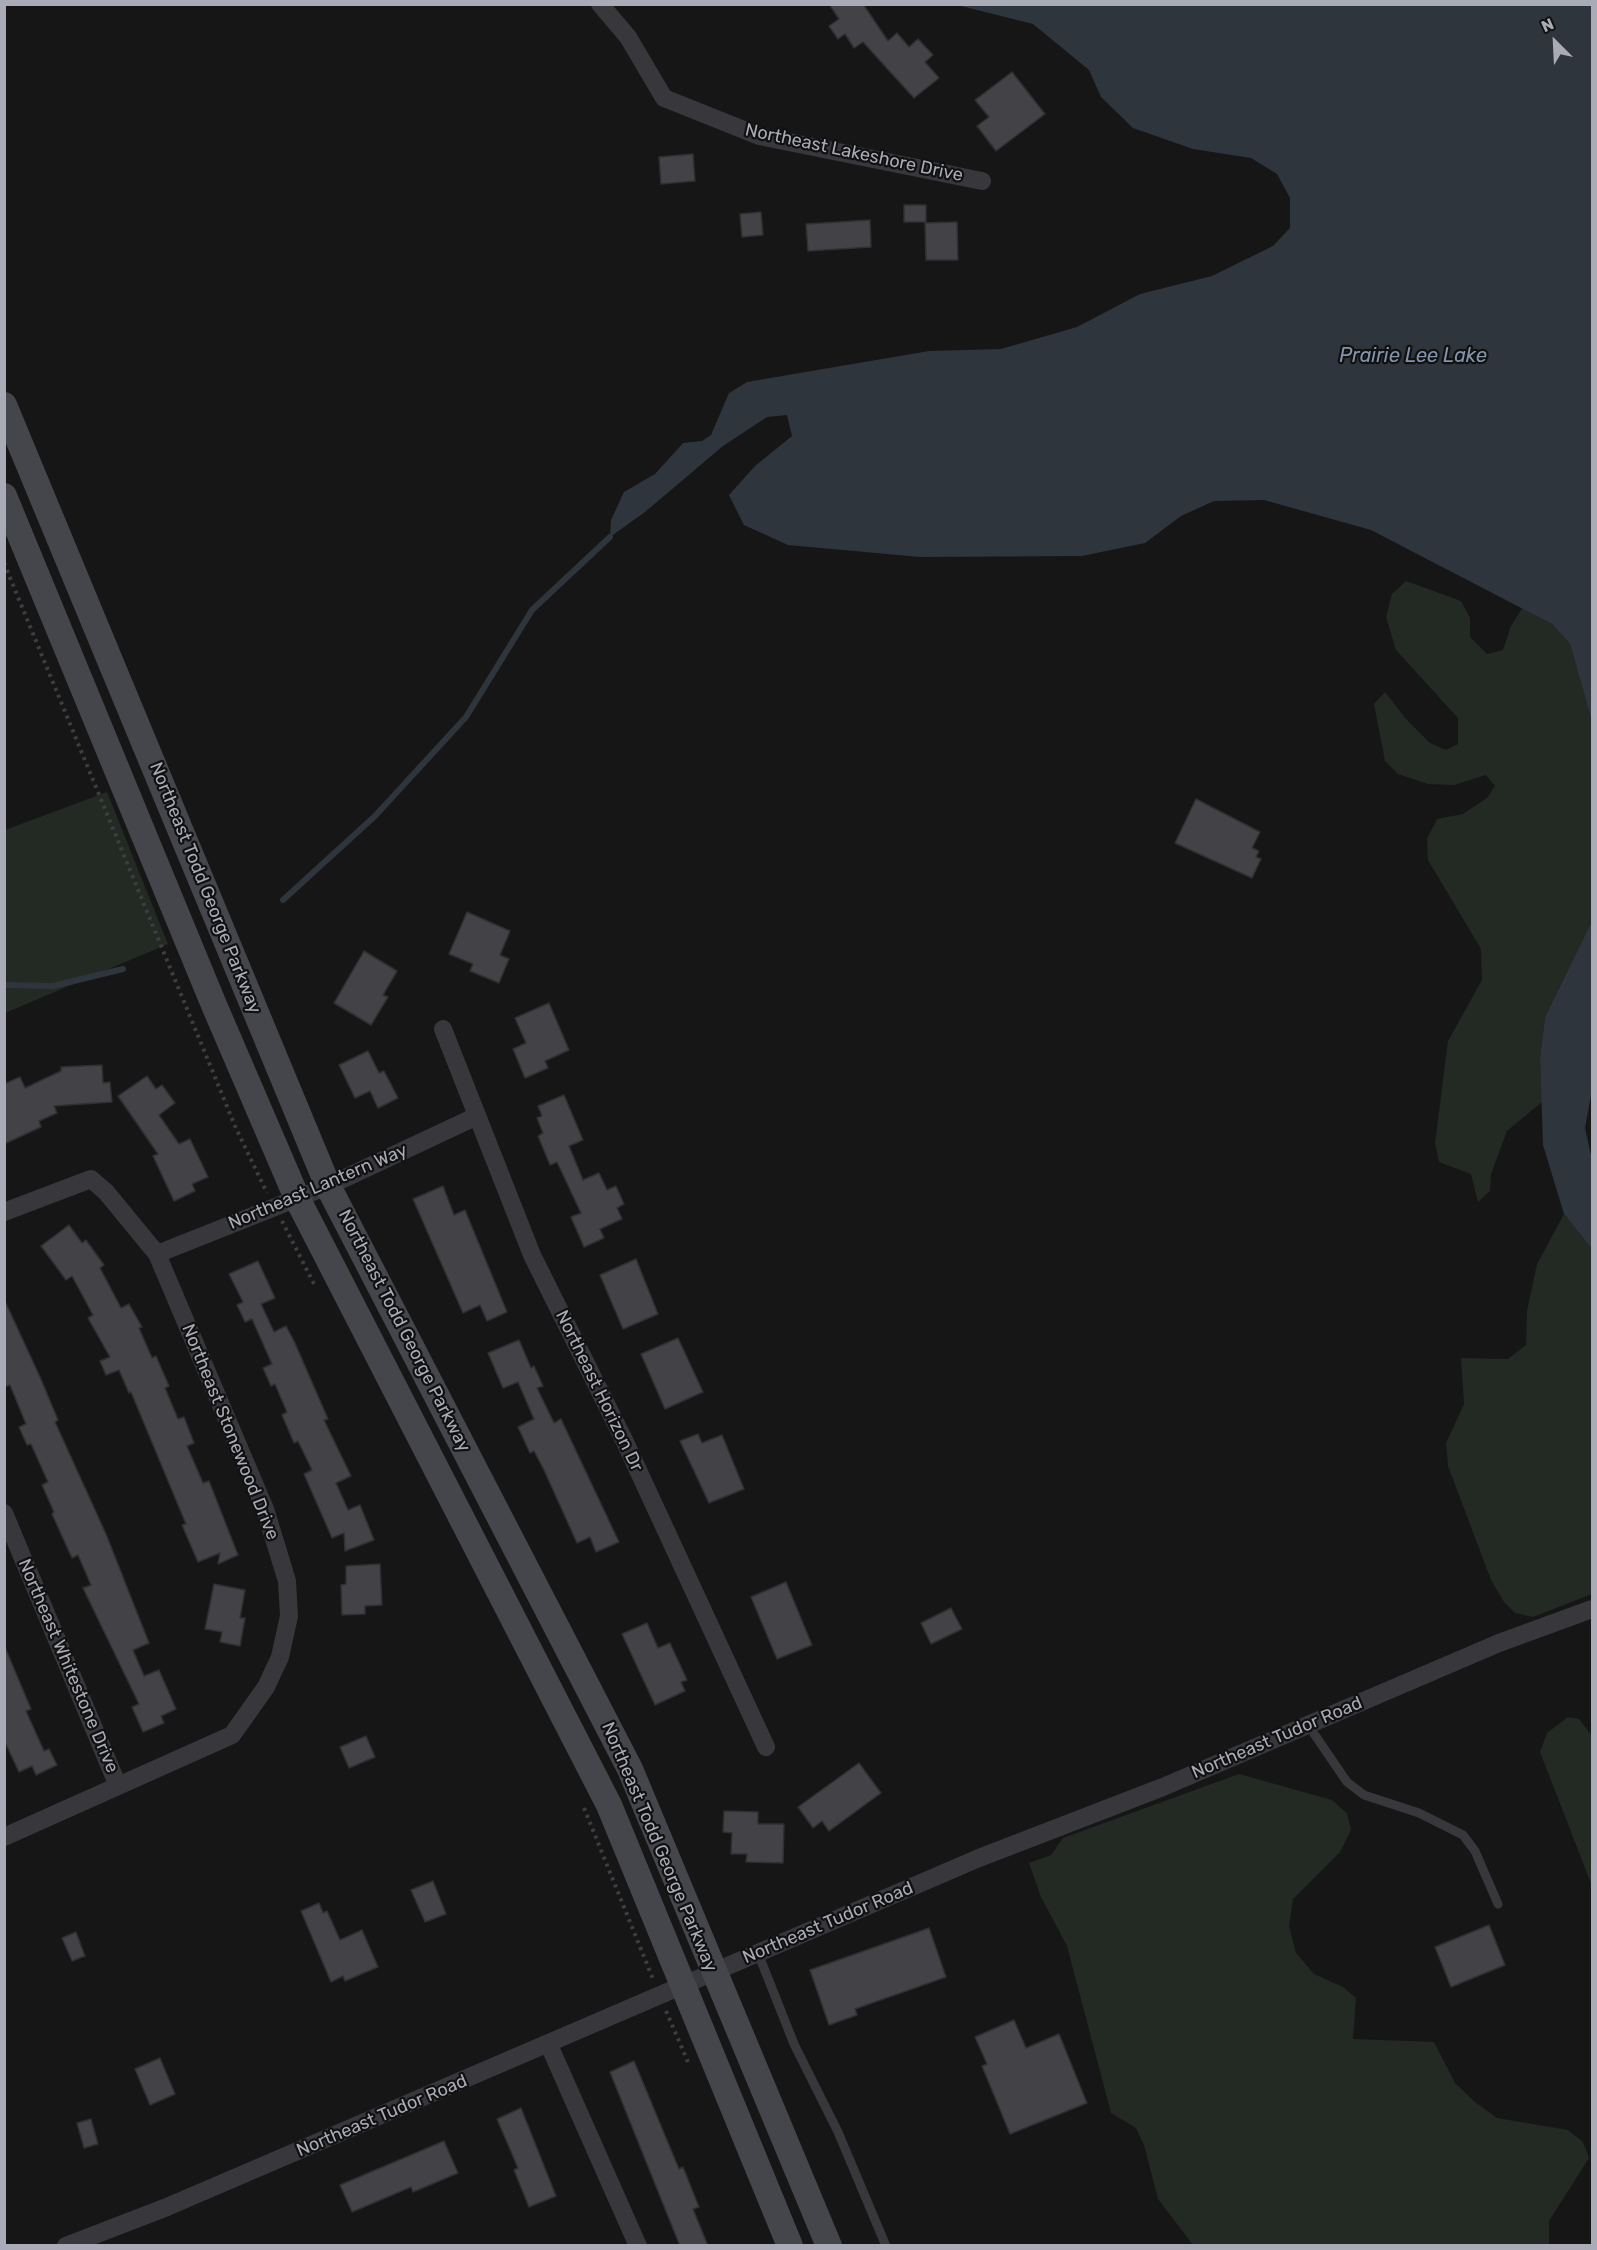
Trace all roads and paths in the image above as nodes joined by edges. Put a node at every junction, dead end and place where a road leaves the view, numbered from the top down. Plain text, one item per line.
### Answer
1 (600, 4) edge
2 (982, 181) dead end
3 (4, 405) edge
4 (4, 496) edge
5 (443, 1029) dead end
6 (477, 1116) junction
7 (328, 1186) junction
8 (297, 1198) junction
9 (4, 1212) edge
10 (157, 1254) junction
11 (4, 1513) edge
12 (1593, 1609) edge
13 (1308, 1725) junction
14 (766, 1747) dead end
15 (118, 1786) junction
16 (4, 1837) edge
17 (1498, 1904) dead end
18 (758, 1953) junction
19 (714, 1972) junction
20 (684, 1985) junction
21 (549, 2045) junction
22 (66, 2246) edge
23 (638, 2246) edge
24 (790, 2246) edge
25 (829, 2246) edge
26 (886, 2246) edge

1 - 2 street, Northeast Lakeshore Drive
3 - 7 main road, Northeast Todd George Parkway
4 - 8 main road, Northeast Todd George Parkway
5 - 6 street, Northeast Horizon Dr
6 - 7 street, Northeast Lantern Way
6 - 14 street, Northeast Horizon Dr
7 - 8 street, Northeast Lantern Way
7 - 19 main road, Northeast Todd George Parkway
8 - 10 street, Northeast Lantern Way
8 - 20 main road, Northeast Todd George Parkway
9 - 10 street, Northeast Stonewood Drive
10 - 15 street, Northeast Stonewood Drive
11 - 15 street, Northeast Whitestone Drive
12 - 13 street, Northeast Tudor Road
13 - 17 lane
13 - 18 street, Northeast Tudor Road
15 - 16 street
18 - 19 street, Northeast Tudor Road
18 - 26 lane
19 - 20 street, Northeast Tudor Road
19 - 25 main road, Northeast Todd George Parkway
20 - 21 street, Northeast Tudor Road
20 - 24 main road, Northeast Todd George Parkway
21 - 22 street, Northeast Tudor Road
21 - 23 street

